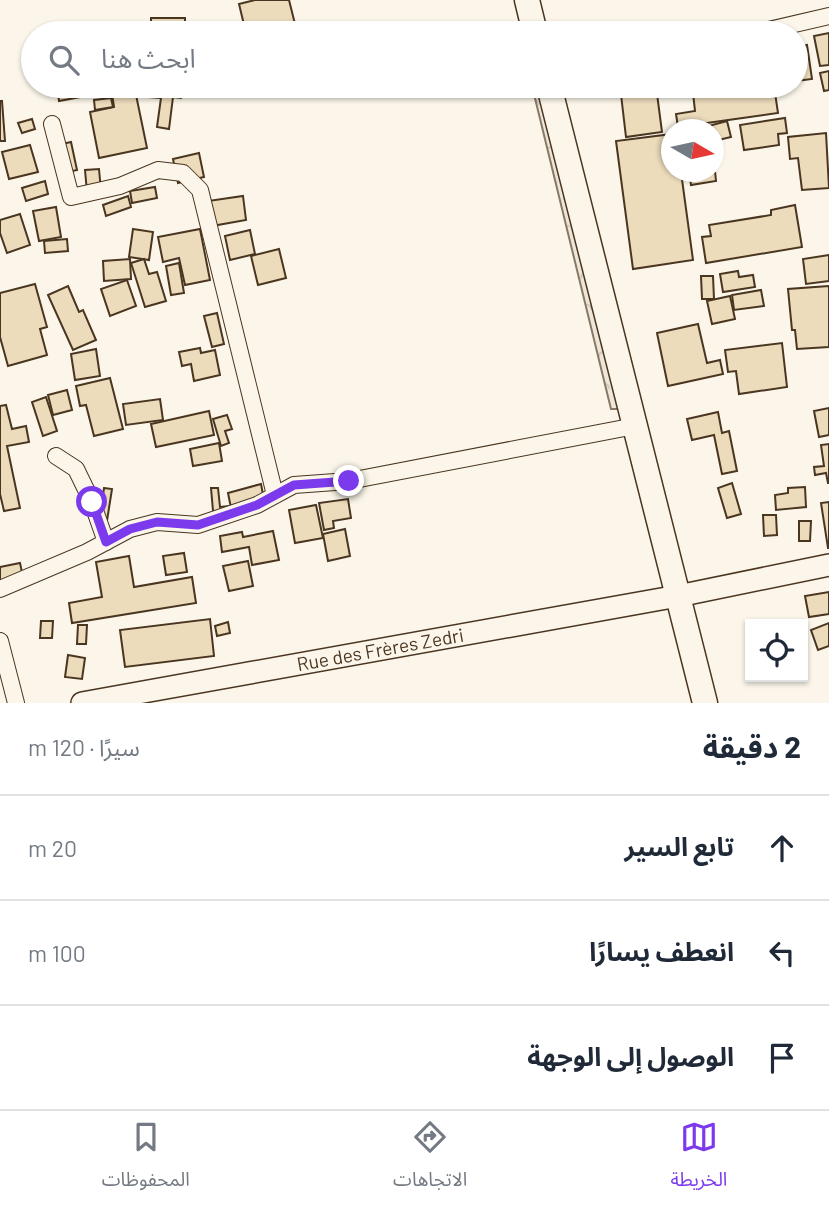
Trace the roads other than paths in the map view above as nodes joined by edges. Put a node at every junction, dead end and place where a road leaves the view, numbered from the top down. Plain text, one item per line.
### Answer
1 (527, 0) edge
2 (829, 16) edge
3 (532, 21) edge
4 (808, 21) edge
5 (552, 98) edge
6 (52, 124) dead end
7 (635, 426) junction
8 (56, 456) dead end
9 (275, 495) junction
10 (106, 542) junction
11 (829, 565) edge
12 (0, 589) edge
13 (678, 596) junction
14 (0, 641) edge
15 (16, 703) edge
16 (82, 703) edge
17 (705, 703) edge

1 - 3 main road
2 - 4 street
5 - 7 main road
6 - 9 street
7 - 9 street
7 - 13 main road
8 - 10 street
9 - 10 street
10 - 12 street
11 - 13 main road, Rue des Frères Zedri
13 - 16 main road, Rue des Frères Zedri
13 - 17 main road
14 - 15 street

